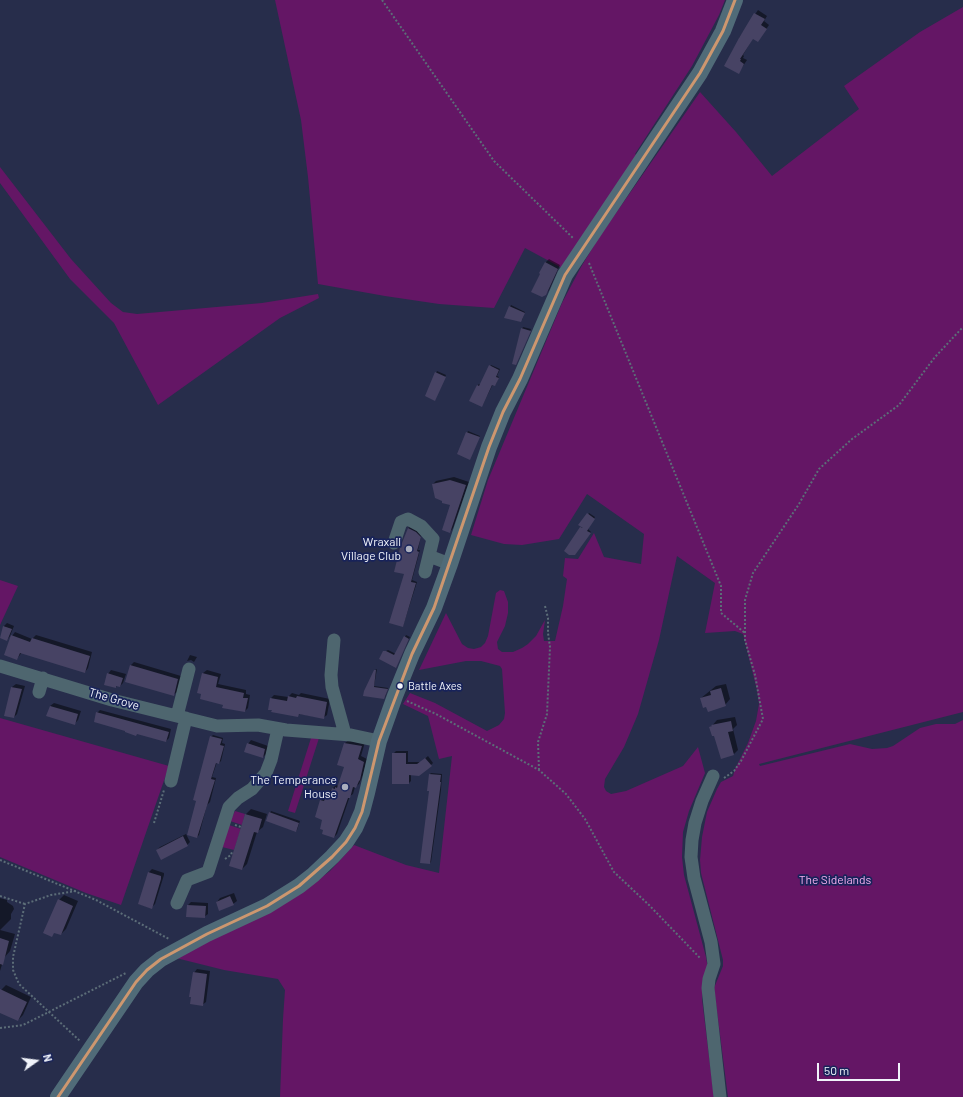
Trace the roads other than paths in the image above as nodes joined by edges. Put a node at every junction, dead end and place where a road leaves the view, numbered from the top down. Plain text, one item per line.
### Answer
1 (735, 0) edge
2 (394, 543) dead end
3 (429, 556) junction
4 (450, 564) junction
5 (425, 572) dead end
6 (334, 640) dead end
7 (0, 666) edge
8 (189, 669) dead end
9 (43, 678) junction
10 (39, 692) dead end
11 (181, 717) junction
12 (278, 729) junction
13 (345, 734) junction
14 (379, 741) junction
15 (176, 777) road end
16 (711, 782) road end
17 (177, 903) dead end
18 (58, 1097) edge
19 (720, 1097) edge

1 - 4 main road
2 - 3 street
3 - 4 street
3 - 5 street
4 - 14 main road
6 - 13 street
7 - 9 street, The Grove
8 - 11 street
9 - 10 street
9 - 11 street, The Grove
11 - 12 street, The Grove
11 - 15 street
12 - 13 street, The Grove
12 - 17 street
13 - 14 street, The Grove
14 - 18 main road
16 - 19 street

